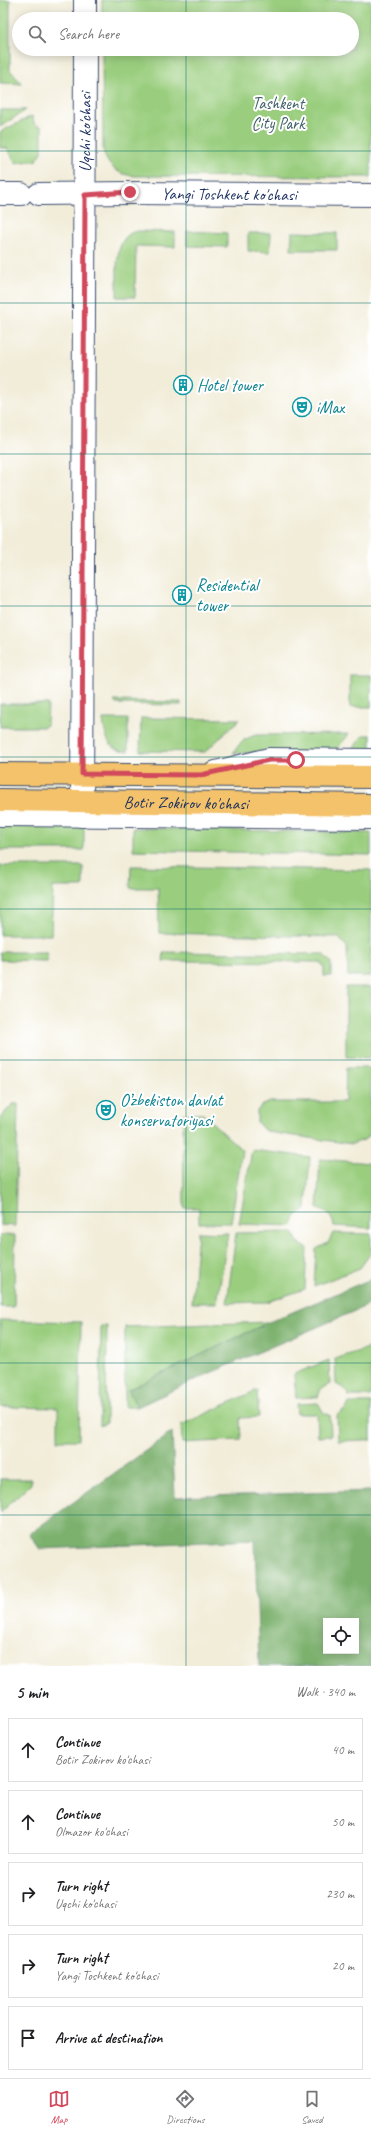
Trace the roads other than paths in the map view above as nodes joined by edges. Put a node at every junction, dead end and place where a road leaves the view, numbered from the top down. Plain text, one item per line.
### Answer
1 (85, 0) edge
2 (85, 12) edge
3 (85, 56) edge
4 (20, 194) edge
5 (371, 194) edge
6 (85, 195) junction
7 (371, 760) edge
8 (0, 774) edge
9 (82, 774) junction
10 (201, 775) junction
11 (371, 777) edge
12 (0, 800) edge
13 (371, 805) edge
14 (82, 808) junction
15 (0, 815) edge
16 (371, 818) edge

1 - 2 street
3 - 6 street, Uqchi ko'chasi
4 - 6 street, Yangi Toshkent ko'chasi
5 - 6 street, Yangi Toshkent ko'chasi
6 - 9 street, Uqchi ko'chasi
7 - 10 street, Botir Zokirov ko'chasi
8 - 9 main road
9 - 10 main road
9 - 14 street, Uqchi ko'chasi
10 - 11 main road
12 - 14 main road, Botir Zokirov ko'chasi
13 - 14 main road, Botir Zokirov ko'chasi
14 - 15 street, Botir Zokirov ko'chasi
14 - 16 street

